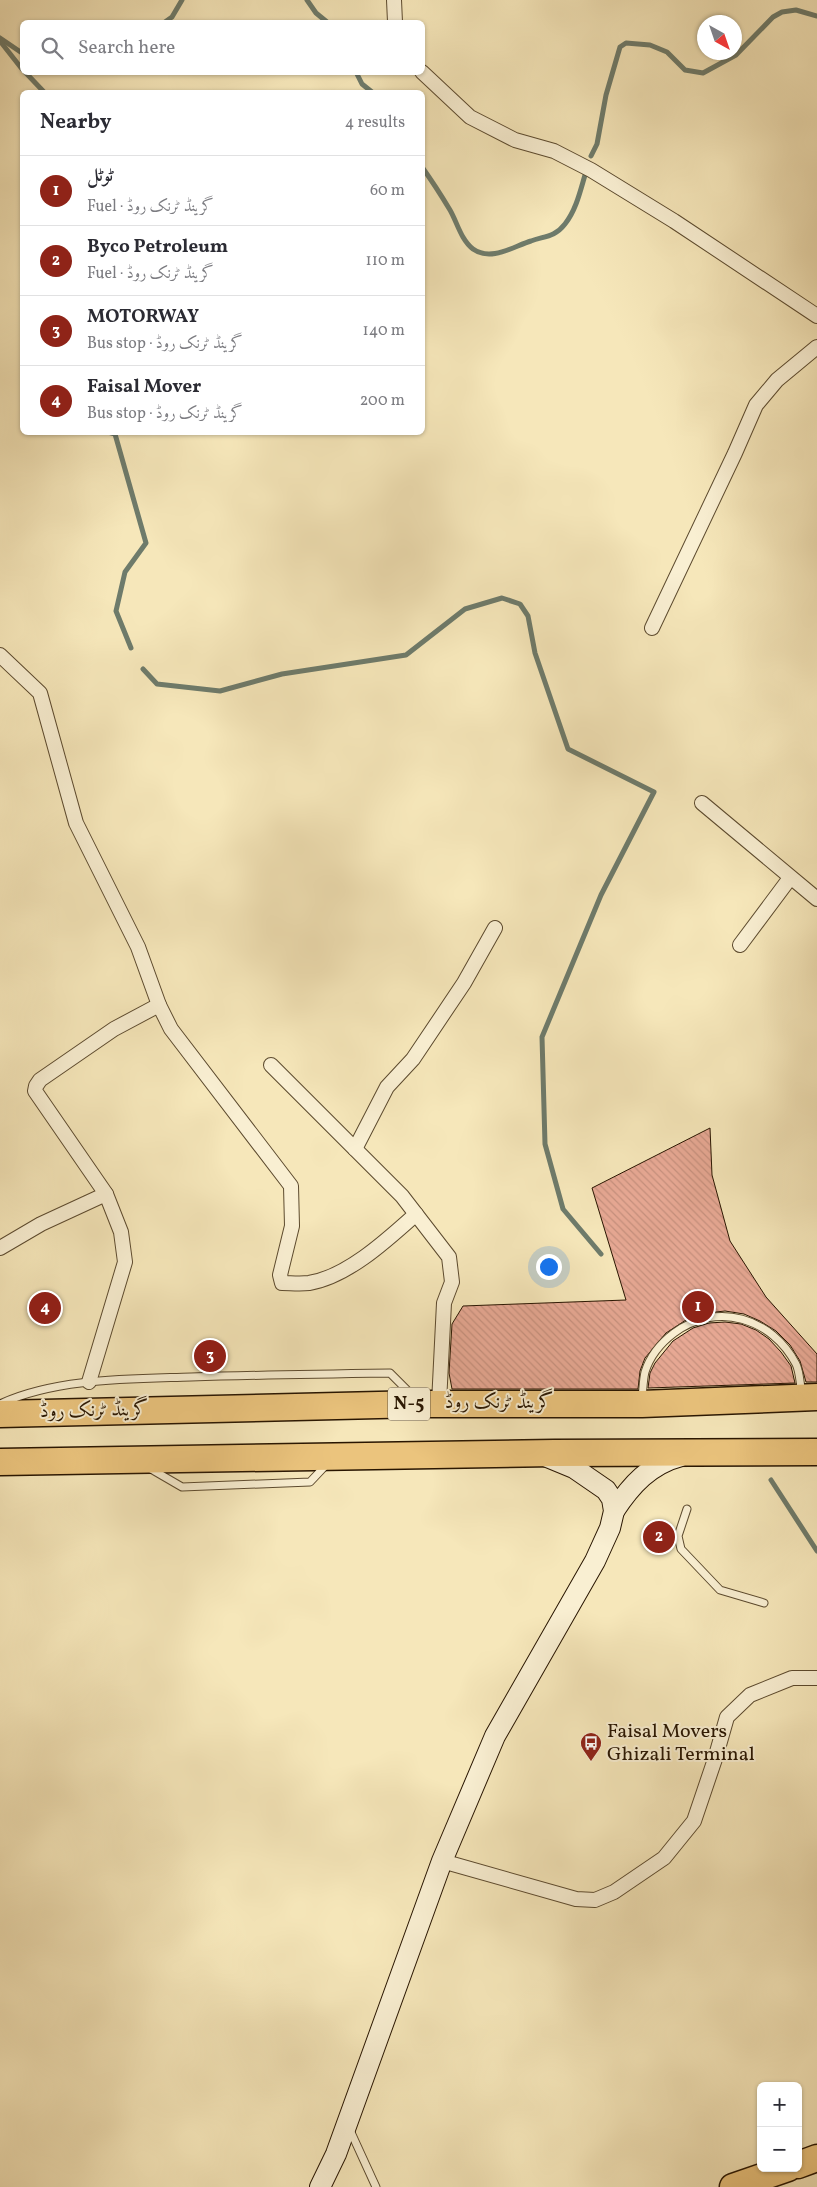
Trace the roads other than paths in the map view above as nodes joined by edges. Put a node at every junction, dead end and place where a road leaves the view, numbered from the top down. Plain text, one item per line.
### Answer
1 (394, 0) edge
2 (395, 20) edge
3 (425, 75) edge
4 (817, 316) edge
5 (817, 347) edge
6 (652, 628) dead end
7 (0, 655) edge
8 (702, 803) dead end
9 (790, 878) junction
10 (817, 899) edge
11 (495, 928) dead end
12 (740, 945) dead end
13 (160, 1006) junction
14 (271, 1065) dead end
15 (355, 1149) junction
16 (106, 1194) junction
17 (416, 1214) junction
18 (0, 1248) edge
19 (89, 1382) junction
20 (810, 1397) edge
21 (430, 1404) junction
22 (642, 1404) junction
23 (0, 1405) edge
24 (0, 1414) edge
25 (692, 1452) junction
26 (817, 1452) edge
27 (536, 1454) junction
28 (0, 1462) edge
29 (687, 1509) dead end
30 (614, 1511) junction
31 (764, 1603) dead end
32 (817, 1678) edge
33 (442, 1861) junction
34 (347, 2124) junction
35 (817, 2158) edge
36 (802, 2164) edge
37 (776, 2172) edge
38 (320, 2187) edge
39 (376, 2187) edge
40 (733, 2187) edge

1 - 2 street
3 - 4 street
5 - 6 street
7 - 13 street
8 - 9 street
9 - 10 street
9 - 12 street
11 - 15 street
13 - 16 street
13 - 17 street
14 - 15 street
15 - 17 street
16 - 18 street
16 - 19 street
17 - 21 street
19 - 21 lane
19 - 23 lane
20 - 22 highway, گرینڈ ٹرنک روڈ / N-5
20 - 22 lane
21 - 22 highway, گرینڈ ٹرنک روڈ / N-5
21 - 24 highway, گرینڈ ٹرنک روڈ / N-5
25 - 26 highway
25 - 27 highway
25 - 30 street
27 - 28 highway
27 - 30 street
29 - 31 lane
30 - 33 street
32 - 33 street
33 - 34 street
34 - 38 street
34 - 39 lane
35 - 36 highway
37 - 40 highway

